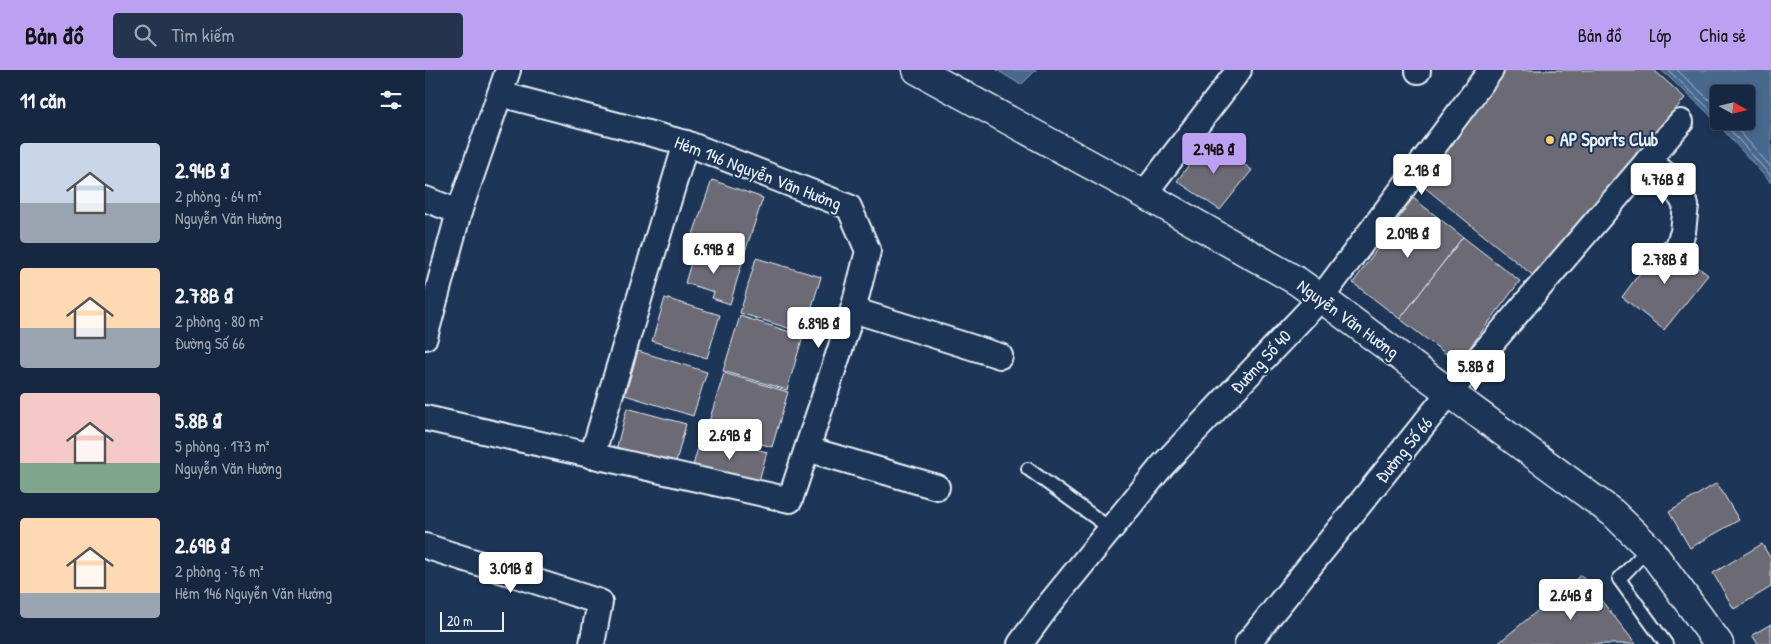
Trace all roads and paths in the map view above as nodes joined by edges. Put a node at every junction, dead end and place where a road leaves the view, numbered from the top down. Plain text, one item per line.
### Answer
1 (508, 70) edge
2 (917, 70) edge
3 (1239, 70) edge
4 (1491, 70) edge
5 (500, 94) junction
6 (1681, 122) dead end
7 (686, 143) junction
8 (1648, 160) junction
9 (1144, 194) junction
10 (425, 200) edge
11 (459, 212) junction
12 (1677, 250) dead end
13 (1321, 298) junction
14 (853, 310) junction
15 (425, 337) edge
16 (1000, 356) dead end
17 (1449, 393) junction
18 (425, 418) edge
19 (807, 449) junction
20 (592, 456) junction
21 (1028, 469) dead end
22 (937, 487) dead end
23 (1111, 529) junction
24 (425, 546) edge
25 (1649, 548) junction
26 (592, 644) edge
27 (1020, 644) edge
28 (1247, 644) edge
29 (1666, 644) edge
30 (1719, 644) edge

1 - 5 street
2 - 9 main road, Nguyễn Văn Hưởng
3 - 9 street
4 - 13 street, Đường Số 40
5 - 7 street, Hẻm 146 Nguyễn Văn Hưởng
5 - 11 street
6 - 8 street, Đường Số 66
7 - 14 street, Hẻm 146 Nguyễn Văn Hưởng
7 - 20 street
8 - 12 street
8 - 17 street, Đường Số 66
9 - 13 main road, Nguyễn Văn Hưởng
10 - 11 street
11 - 15 street
13 - 17 main road, Nguyễn Văn Hưởng
13 - 23 street, Đường Số 40
14 - 16 street
14 - 19 street, Hẻm 146 Nguyễn Văn Hưởng
17 - 25 main road, Nguyễn Văn Hưởng
17 - 28 street, Đường Số 66
18 - 20 street, Hẻm 146 Nguyễn Văn Hưởng
19 - 20 street, Hẻm 146 Nguyễn Văn Hưởng
19 - 22 street
21 - 23 lane
23 - 27 street, Đường Số 40
24 - 26 street
25 - 29 lane
25 - 30 main road, Nguyễn Văn Hưởng

